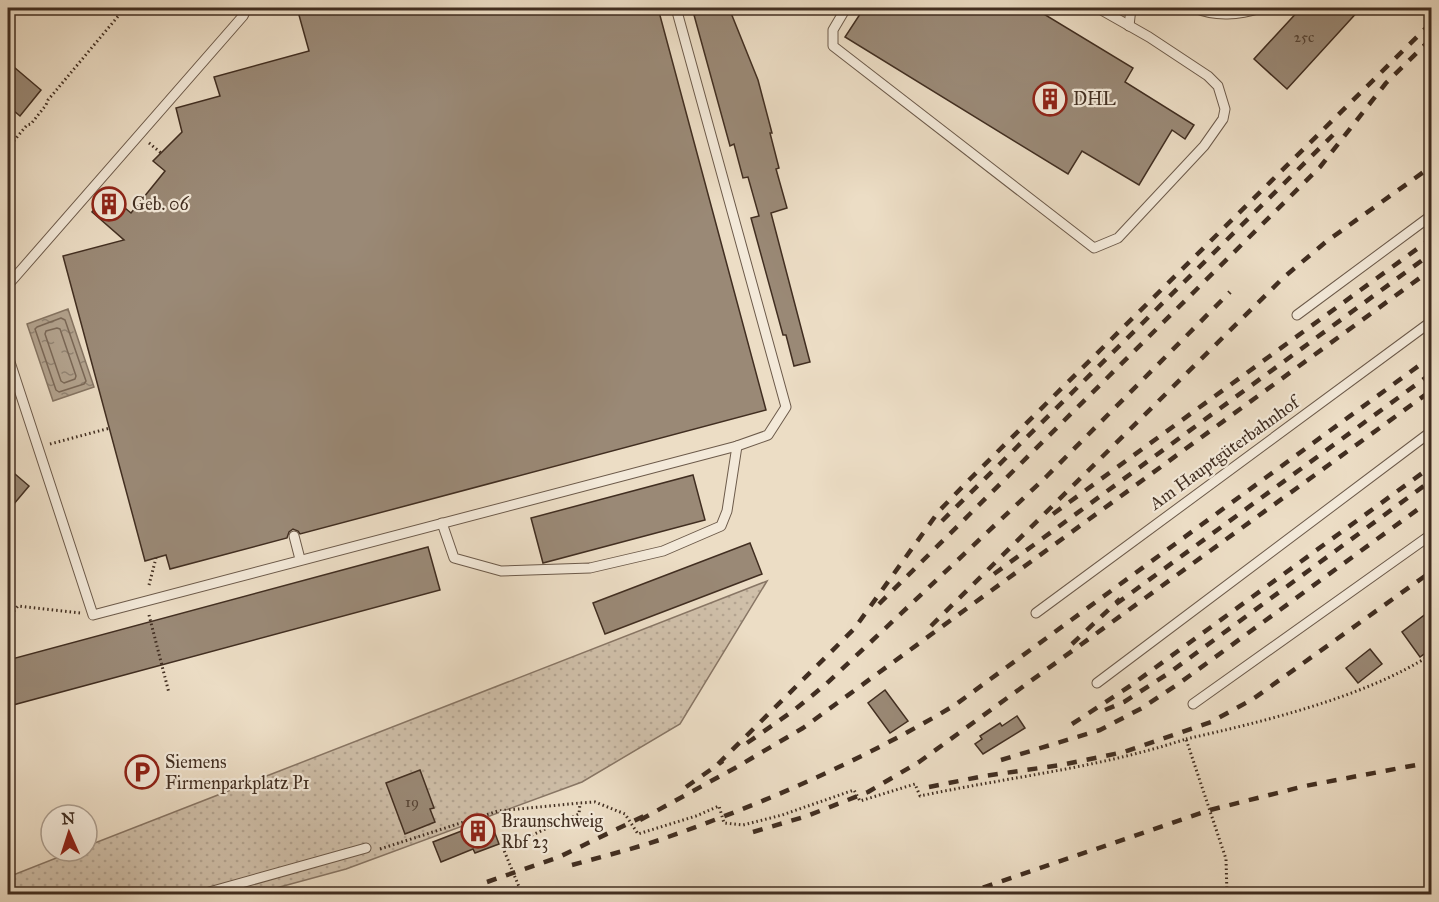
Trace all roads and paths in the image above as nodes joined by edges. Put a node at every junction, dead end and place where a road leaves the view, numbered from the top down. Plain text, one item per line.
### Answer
1 (125, 8) edge
2 (248, 8) edge
3 (676, 8) edge
4 (846, 8) edge
5 (1098, 8) edge
6 (1131, 8) edge
7 (1195, 8) edge
8 (1260, 8) edge
9 (1130, 26) junction
10 (8, 148) edge
11 (1431, 215) edge
12 (8, 285) edge
13 (1297, 315) dead end
14 (1431, 321) edge
15 (8, 356) edge
16 (110, 428) dead end
17 (1431, 431) edge
18 (737, 446) junction
19 (38, 447) junction
20 (442, 523) junction
21 (1431, 534) edge
22 (294, 536) dead end
23 (156, 558) dead end
24 (300, 559) junction
25 (145, 601) junction
26 (1036, 613) dead end
27 (93, 615) junction
28 (8, 618) edge
29 (1431, 654) edge
30 (1097, 683) dead end
31 (169, 693) dead end
32 (1193, 704) dead end
33 (1186, 740) junction
34 (580, 803) junction
35 (366, 848) joint
36 (202, 894) edge
37 (522, 894) edge
38 (1227, 894) edge

1 - 10 path
2 - 12 lane
3 - 18 lane
4 - 9 lane
5 - 9 lane
6 - 9 lane
7 - 8 lane
11 - 13 lane
14 - 26 lane, Am Hauptgüterbahnhof
15 - 19 lane
16 - 19 path
17 - 30 lane
18 - 20 lane
18 - 20 lane
19 - 27 lane
20 - 24 lane
21 - 32 lane
22 - 24 lane
23 - 25 path
24 - 25 lane
25 - 27 lane
25 - 31 path
27 - 28 path
29 - 33 path
33 - 34 path
33 - 38 path
34 - 35 path
34 - 37 path
35 - 36 lane

